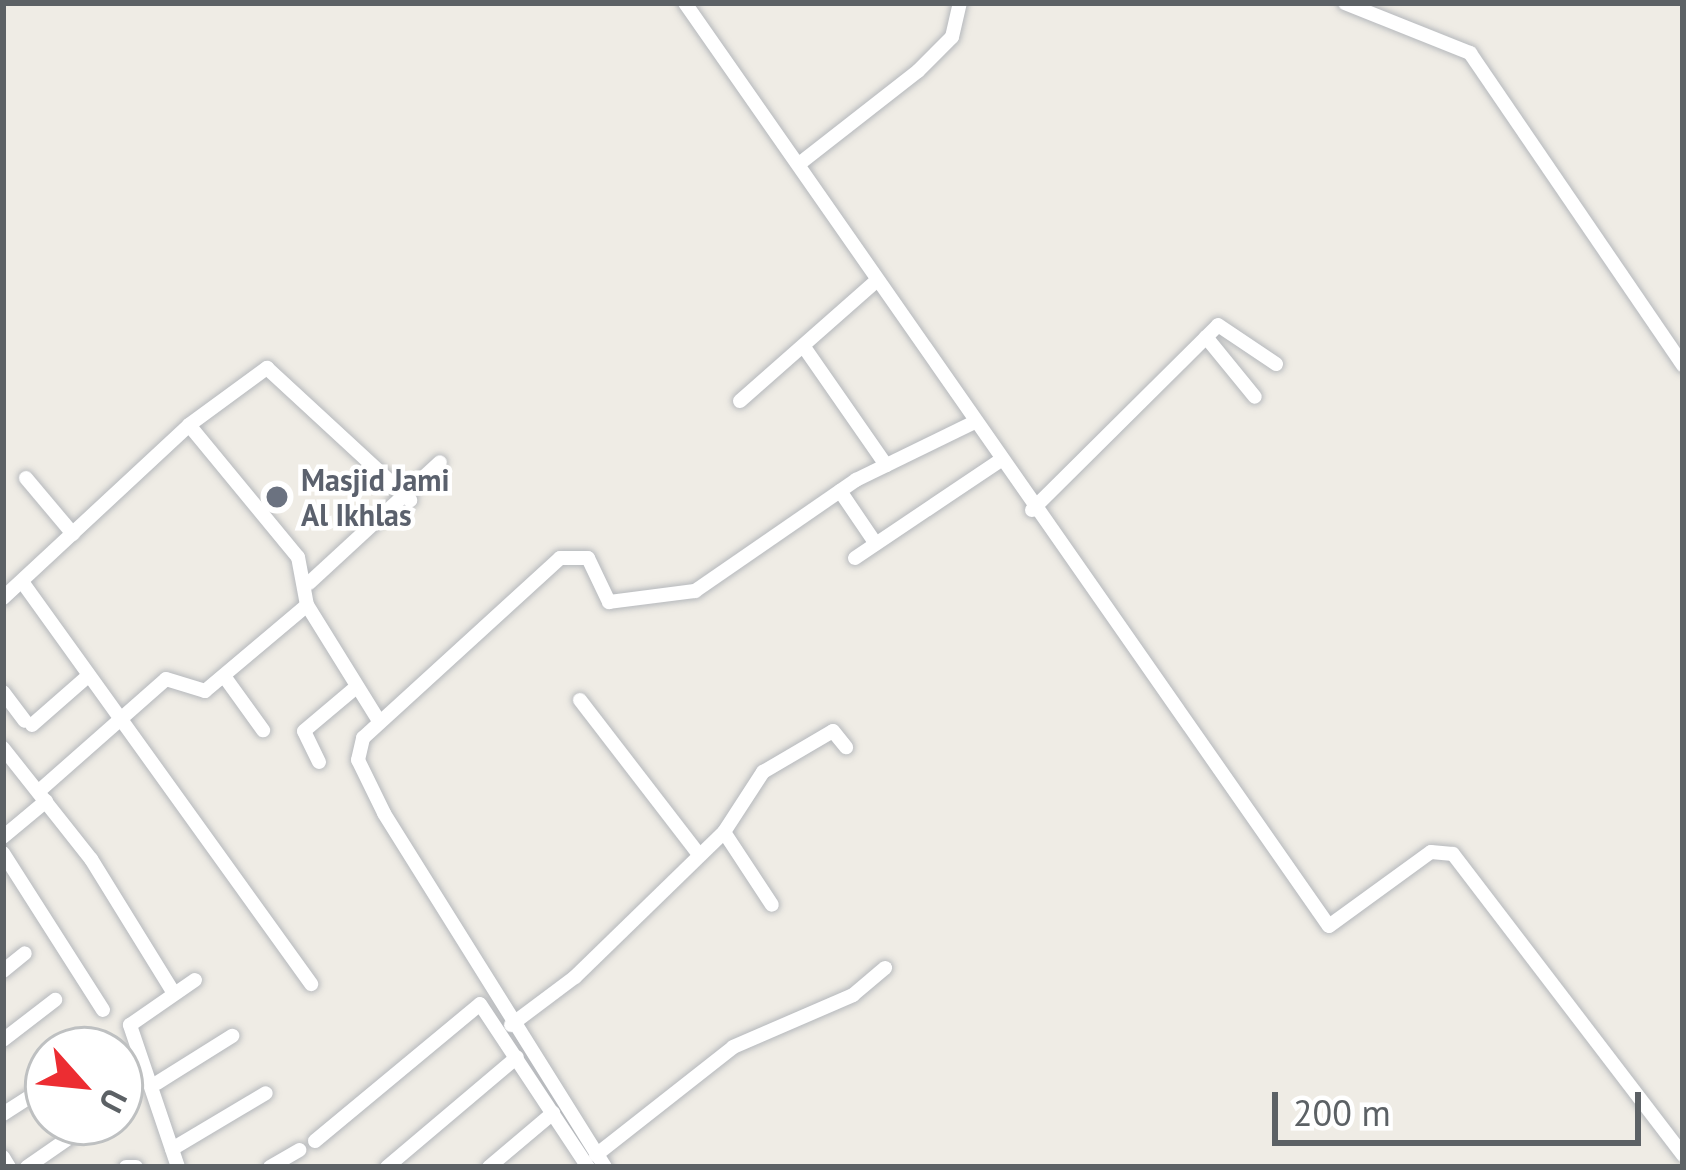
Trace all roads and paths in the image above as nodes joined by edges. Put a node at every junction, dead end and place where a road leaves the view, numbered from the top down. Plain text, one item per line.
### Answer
1 (685, 3) edge
2 (960, 3) edge
3 (1345, 3) edge
4 (799, 164) junction
5 (875, 282) junction
6 (1683, 325) edge
7 (1206, 337) junction
8 (1667, 339) junction
9 (804, 347) junction
10 (1276, 364) dead end
11 (1683, 365) edge
12 (1255, 397) dead end
13 (740, 401) dead end
14 (971, 424) junction
15 (189, 425) junction
16 (440, 462) dead end
17 (998, 462) junction
18 (886, 465) junction
19 (26, 478) dead end
20 (840, 491) junction
21 (410, 500) junction
22 (1032, 510) junction
23 (73, 534) junction
24 (874, 542) junction
25 (855, 558) dead end
26 (23, 583) junction
27 (309, 583) junction
28 (3, 598) edge
29 (308, 605) junction
30 (88, 676) junction
31 (224, 676) junction
32 (355, 688) junction
33 (3, 692) edge
34 (580, 700) dead end
35 (121, 721) junction
36 (379, 721) junction
37 (263, 730) dead end
38 (846, 747) dead end
39 (3, 748) edge
40 (319, 762) dead end
41 (43, 796) junction
42 (724, 832) junction
43 (3, 837) edge
44 (3, 853) edge
45 (698, 853) junction
46 (772, 905) dead end
47 (25, 952) dead end
48 (885, 968) dead end
49 (3, 971) edge
50 (195, 980) dead end
51 (310, 984) dead end
52 (173, 992) junction
53 (55, 1000) dead end
54 (103, 1010) dead end
55 (511, 1024) junction
56 (5, 1034) edge
57 (232, 1036) dead end
58 (517, 1057) junction
59 (158, 1083) junction
60 (544, 1088) junction
61 (266, 1093) dead end
62 (553, 1112) junction
63 (315, 1141) dead end
64 (58, 1146) edge
65 (172, 1149) junction
66 (299, 1150) dead end
67 (1683, 1155) edge
68 (3, 1157) edge
69 (596, 1163) edge
70 (9, 1167) edge
71 (28, 1167) edge
72 (178, 1167) edge
73 (270, 1167) edge
74 (387, 1167) edge
75 (489, 1167) edge

1 - 4 street
2 - 4 street
3 - 8 street
4 - 5 street
5 - 9 street
5 - 14 street
6 - 8 street
7 - 10 street
7 - 12 street
7 - 22 street
8 - 11 street
9 - 13 street
9 - 18 street
14 - 17 street
14 - 18 street
15 - 21 street
15 - 23 street
15 - 27 street
16 - 21 street
17 - 22 street
17 - 24 street
18 - 20 street
19 - 23 street
20 - 24 street
20 - 36 street
21 - 27 street
22 - 67 street
23 - 26 street
24 - 25 street
26 - 28 street
26 - 30 street
27 - 29 street
29 - 31 street
29 - 32 street
30 - 33 street
30 - 35 street
31 - 35 street
31 - 37 street
32 - 36 street
32 - 40 street
34 - 45 street
35 - 41 street
35 - 51 street
36 - 55 street
38 - 42 street
39 - 41 street
41 - 43 street
41 - 52 street
42 - 45 street
42 - 46 street
44 - 54 street
45 - 55 street
47 - 49 street
48 - 69 street
50 - 52 street
52 - 59 street
53 - 56 street
55 - 60 street
57 - 59 street
58 - 60 street
58 - 63 street
58 - 74 street
59 - 65 street
60 - 62 street
60 - 69 street
61 - 65 street
62 - 69 street
62 - 75 street
64 - 71 street
65 - 72 street
66 - 73 street
68 - 70 street

